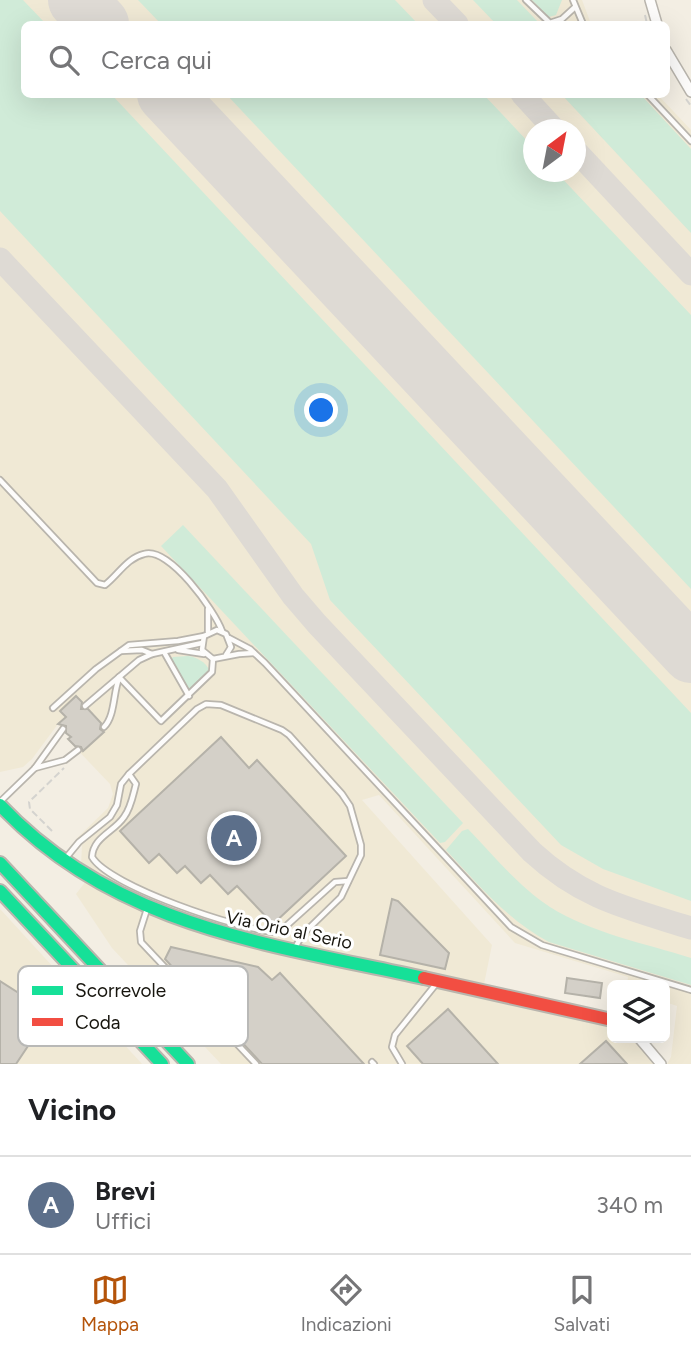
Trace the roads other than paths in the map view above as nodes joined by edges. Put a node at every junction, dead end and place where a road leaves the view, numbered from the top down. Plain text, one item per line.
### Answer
1 (526, 0) edge
2 (573, 0) edge
3 (650, 0) edge
4 (574, 8) junction
5 (548, 21) edge
6 (556, 21) edge
7 (581, 21) edge
8 (656, 21) edge
9 (670, 55) edge
10 (691, 92) edge
11 (651, 98) edge
12 (691, 141) edge
13 (0, 480) edge
14 (208, 608) junction
15 (222, 631) junction
16 (206, 634) junction
17 (229, 638) junction
18 (202, 643) junction
19 (177, 650) junction
20 (120, 651) junction
21 (164, 652) junction
22 (255, 653) junction
23 (152, 654) junction
24 (205, 654) junction
25 (226, 655) junction
26 (213, 659) junction
27 (119, 677) junction
28 (189, 696) junction
29 (85, 706) dead end
30 (53, 708) dead end
31 (104, 727) dead end
32 (63, 729) dead end
33 (78, 750) dead end
34 (35, 768) junction
35 (129, 774) junction
36 (0, 804) edge
37 (64, 860) junction
38 (0, 863) edge
39 (348, 881) junction
40 (0, 891) edge
41 (148, 906) junction
42 (295, 949) junction
43 (70, 966) edge
44 (96, 966) edge
45 (164, 966) edge
46 (438, 980) junction
47 (691, 990) edge
48 (607, 1018) edge
49 (643, 1043) edge
50 (145, 1046) edge
51 (171, 1046) edge
52 (239, 1046) edge
53 (162, 1064) edge
54 (188, 1064) edge
55 (256, 1064) edge
56 (402, 1064) edge
57 (661, 1064) edge

1 - 5 lane
2 - 4 lane
3 - 8 street
4 - 6 lane
4 - 7 lane
9 - 10 street
11 - 12 lane
13 - 14 lane
14 - 15 lane
14 - 16 lane
15 - 16 lane
15 - 17 lane
16 - 18 lane
16 - 20 lane
17 - 22 lane
17 - 25 lane
18 - 19 lane
18 - 24 lane
19 - 21 lane
19 - 24 lane
20 - 23 lane
20 - 30 lane
21 - 23 lane
21 - 28 lane
22 - 25 lane
22 - 47 lane
23 - 27 lane
24 - 26 lane
25 - 26 lane
26 - 28 lane
27 - 28 lane
27 - 29 lane
27 - 31 lane
32 - 34 lane
33 - 34 lane
34 - 36 lane
35 - 37 lane
35 - 39 lane
35 - 39 lane
36 - 37 main road, Via Orio al Serio
37 - 41 main road, Via Orio al Serio
38 - 44 main road
39 - 42 lane
40 - 43 main road
41 - 42 main road, Via Orio al Serio
41 - 45 lane
42 - 46 main road, Via Orio al Serio
46 - 48 main road, Via Orio al Serio
46 - 56 lane
49 - 57 street
50 - 53 main road
51 - 54 main road
52 - 55 lane

